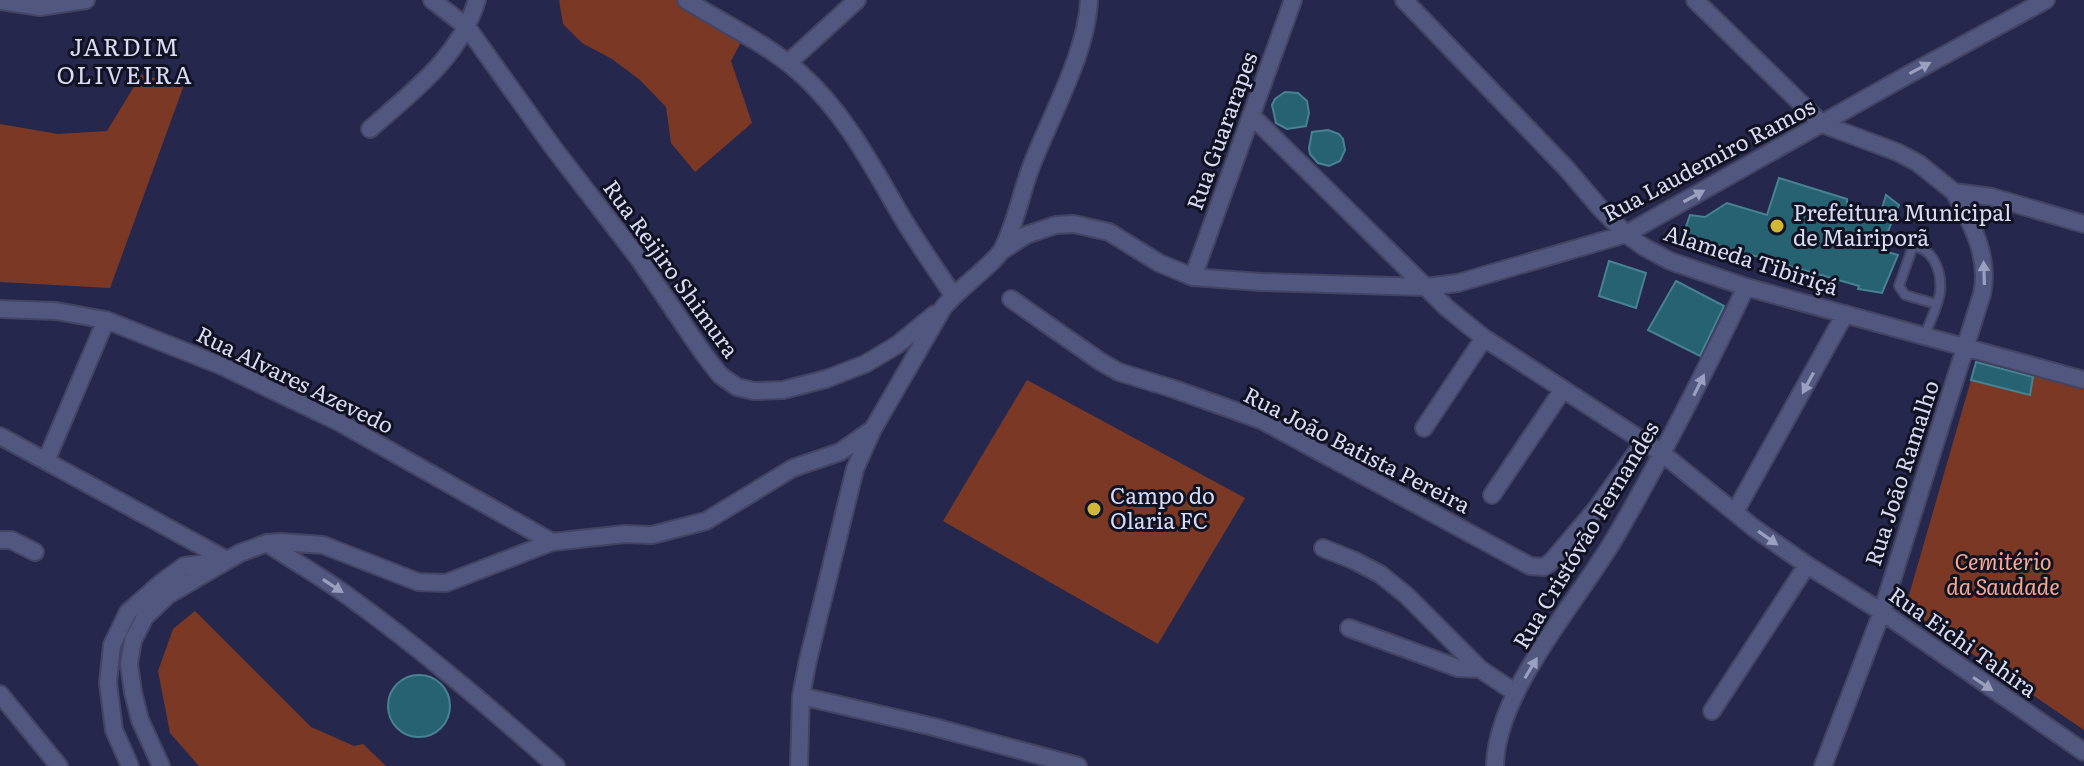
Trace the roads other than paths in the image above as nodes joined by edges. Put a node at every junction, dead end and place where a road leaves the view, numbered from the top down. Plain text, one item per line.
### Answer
1 (86, 0) edge
2 (432, 0) edge
3 (477, 0) edge
4 (686, 0) edge
5 (857, 0) edge
6 (1089, 0) edge
7 (1293, 0) edge
8 (1404, 0) edge
9 (1695, 0) edge
10 (2046, 0) edge
11 (0, 1) edge
12 (467, 27) junction
13 (788, 63) junction
14 (1251, 115) junction
15 (1822, 124) junction
16 (370, 129) dead end
17 (1954, 192) junction
18 (2084, 224) edge
19 (1626, 234) junction
20 (1003, 250) junction
21 (1193, 277) junction
22 (1425, 287) junction
23 (1746, 287) junction
24 (1011, 299) dead end
25 (948, 301) junction
26 (1936, 304) junction
27 (0, 309) edge
28 (1845, 314) junction
29 (106, 320) junction
30 (1925, 337) junction
31 (1484, 338) junction
32 (1964, 348) junction
33 (2084, 380) edge
34 (1562, 391) junction
35 (1424, 428) dead end
36 (873, 429) junction
37 (0, 436) edge
38 (1643, 443) junction
39 (1663, 454) junction
40 (46, 461) junction
41 (1492, 495) dead end
42 (1735, 512) junction
43 (0, 540) edge
44 (552, 542) junction
45 (267, 543) junction
46 (1323, 548) dead end
47 (35, 552) dead end
48 (225, 560) junction
49 (1807, 565) junction
50 (1882, 612) junction
51 (1349, 628) dead end
52 (1480, 669) junction
53 (1516, 693) junction
54 (0, 694) edge
55 (801, 696) junction
56 (1712, 711) dead end
57 (2084, 752) edge
58 (59, 766) edge
59 (130, 766) edge
60 (161, 766) edge
61 (556, 766) edge
62 (799, 766) edge
63 (1078, 766) edge
64 (1495, 766) edge
65 (1823, 766) edge

1 - 11 street
2 - 12 street, Rua Reijiro Shimura
3 - 12 street
4 - 13 street
5 - 13 street
6 - 20 street
7 - 14 street, Rua Guararapes
8 - 19 street, Alameda Tibiriçá
9 - 15 street
15 -> 10 street, Rua Laudemiro Ramos
12 - 16 street
12 - 25 street, Rua Reijiro Shimura
13 - 25 street
14 - 21 street, Rua Guararapes
14 - 22 street, Rua Eichi Tahira
15 - 17 street
19 -> 15 street, Rua Laudemiro Ramos
17 - 18 street
32 -> 17 street, Rua João Ramalho
19 - 22 street, Rua Laudemiro Ramos
19 - 23 street, Alameda Tibiriçá
20 - 21 street, Rua Laudemiro Ramos
20 - 25 street, Rua Laudemiro Ramos
21 - 22 street, Rua Laudemiro Ramos
22 - 31 street, Rua Eichi Tahira
23 - 28 street, Alameda Tibiriçá
39 -> 23 street, Rua Cristóvão Fernandes
24 - 38 street, Rua João Batista Pereira
25 - 36 street
26 - 26 lane
26 - 30 lane
27 - 29 street, Rua Alvares Azevedo
28 - 30 street, Alameda Tibiriçá
28 -> 42 street
29 - 40 street
29 - 44 street, Rua Alvares Azevedo
30 - 32 street, Alameda Tibiriçá
31 - 34 street, Rua Eichi Tahira
31 - 35 street
32 - 33 street, Alameda Tibiriçá
32 - 50 street, Rua João Ramalho
34 - 38 street, Rua Eichi Tahira
34 - 41 street
36 - 44 street
36 - 55 street
37 - 40 street
38 - 39 street, Rua Eichi Tahira
39 - 42 street, Rua Eichi Tahira
53 -> 39 street, Rua Cristóvão Fernandes
40 - 48 street
42 -> 49 street, Rua Eichi Tahira
43 - 47 street
44 - 45 street
45 - 48 street
45 -> 61 street
46 - 52 street
48 - 59 street
48 - 60 street
49 - 50 street, Rua Eichi Tahira
49 - 56 street
50 -> 57 street, Rua Eichi Tahira
50 - 65 street, Rua João Ramalho
51 - 52 street
52 - 53 street
53 - 64 street, Rua Cristóvão Fernandes
54 - 58 street
55 - 62 street
55 - 63 street

